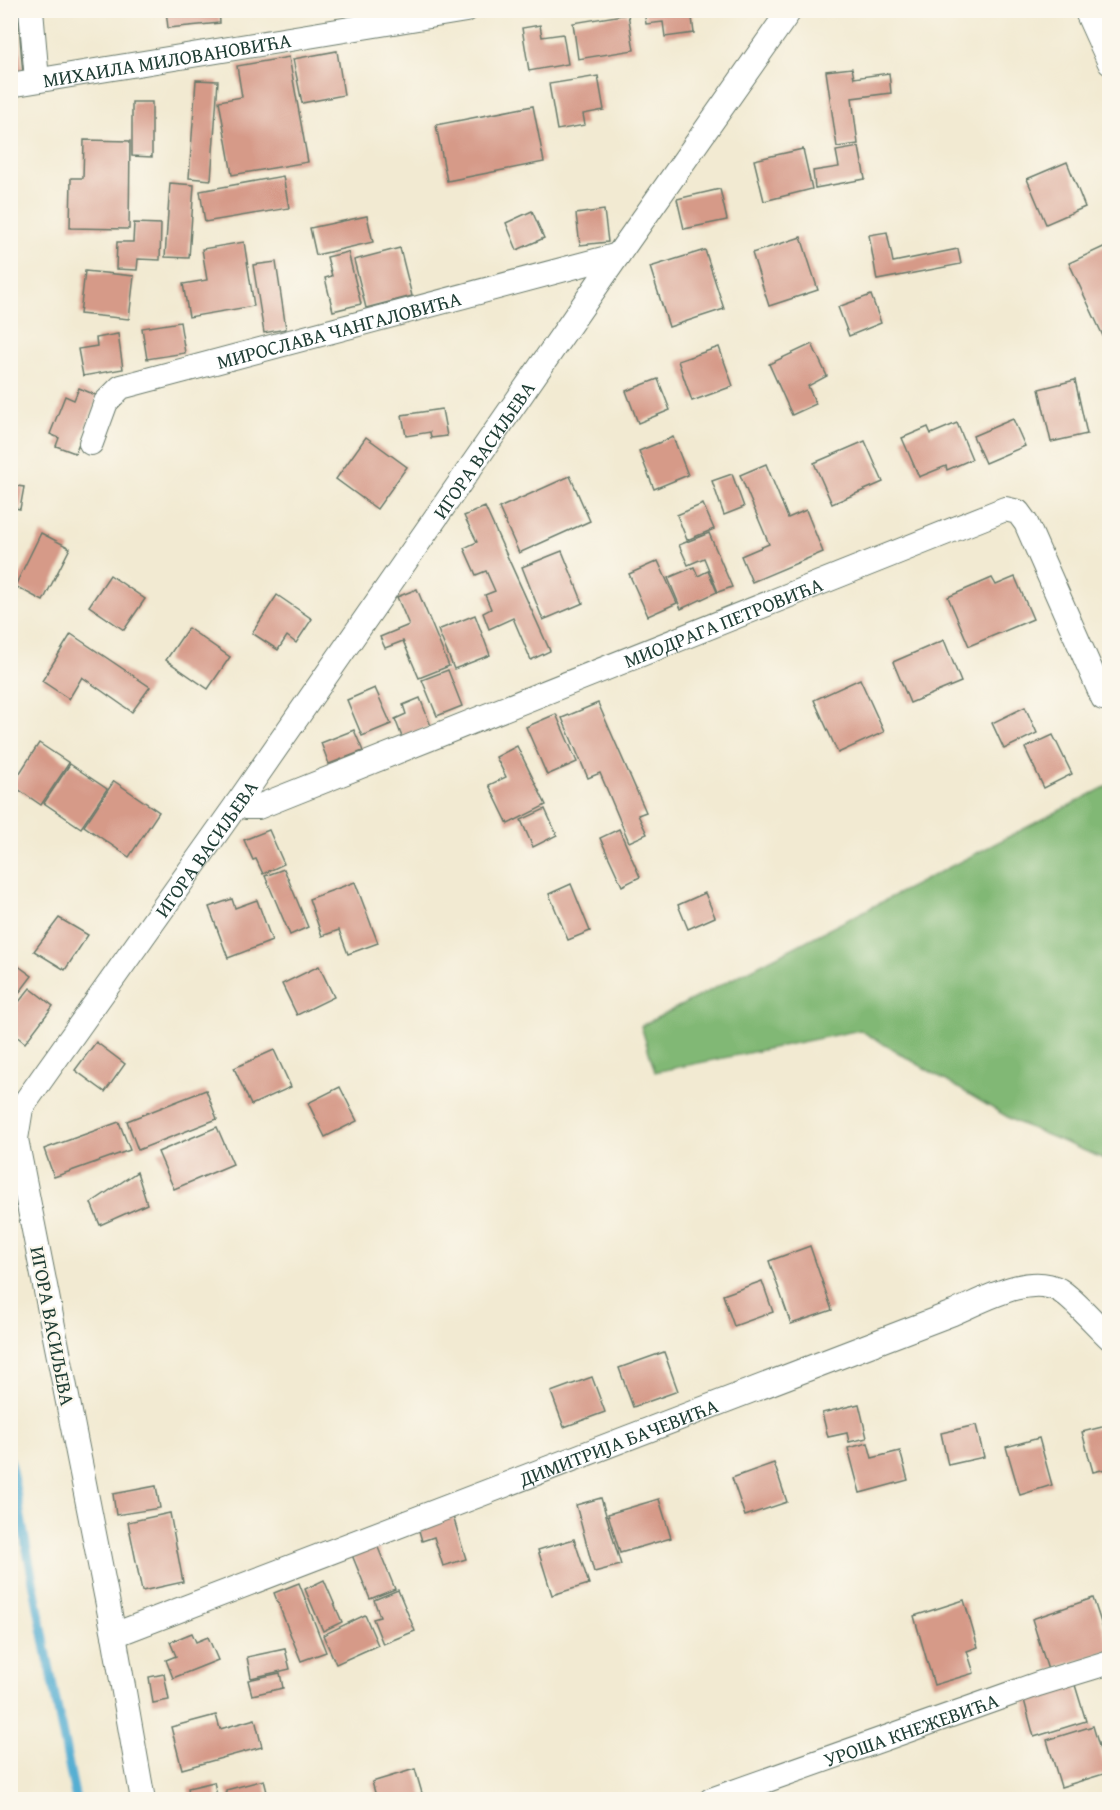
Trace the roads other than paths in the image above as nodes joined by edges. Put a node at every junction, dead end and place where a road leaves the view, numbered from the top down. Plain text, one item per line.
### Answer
1 (31, 10) edge
2 (466, 10) edge
3 (790, 10) edge
4 (1086, 10) edge
5 (1110, 63) edge
6 (37, 81) junction
7 (10, 85) edge
8 (618, 255) junction
9 (91, 443) dead end
10 (1103, 698) dead end
11 (237, 804) junction
12 (1110, 1338) edge
13 (114, 1635) junction
14 (1110, 1662) edge
15 (144, 1800) edge
16 (711, 1800) edge

1 - 6 street
2 - 6 street, МИХАИЛА МИЛОВАНОВИЋА
3 - 8 street, ИГОРА ВАСИЉЕВА
4 - 5 street
6 - 7 street, МИХАИЛА МИЛОВАНОВИЋА
8 - 9 street, МИРОСЛАВА ЧАНГАЛОВИЋА
8 - 11 street, ИГОРА ВАСИЉЕВА
10 - 11 street, МИОДРАГА ПЕТРОВИЋА
11 - 13 street, ИГОРА ВАСИЉЕВА
12 - 13 street, ДИМИТРИЈА БАЧЕВИЋА
13 - 15 street, ИГОРА ВАСИЉЕВА
14 - 16 street, УРОША КНЕЖЕВИЋА

